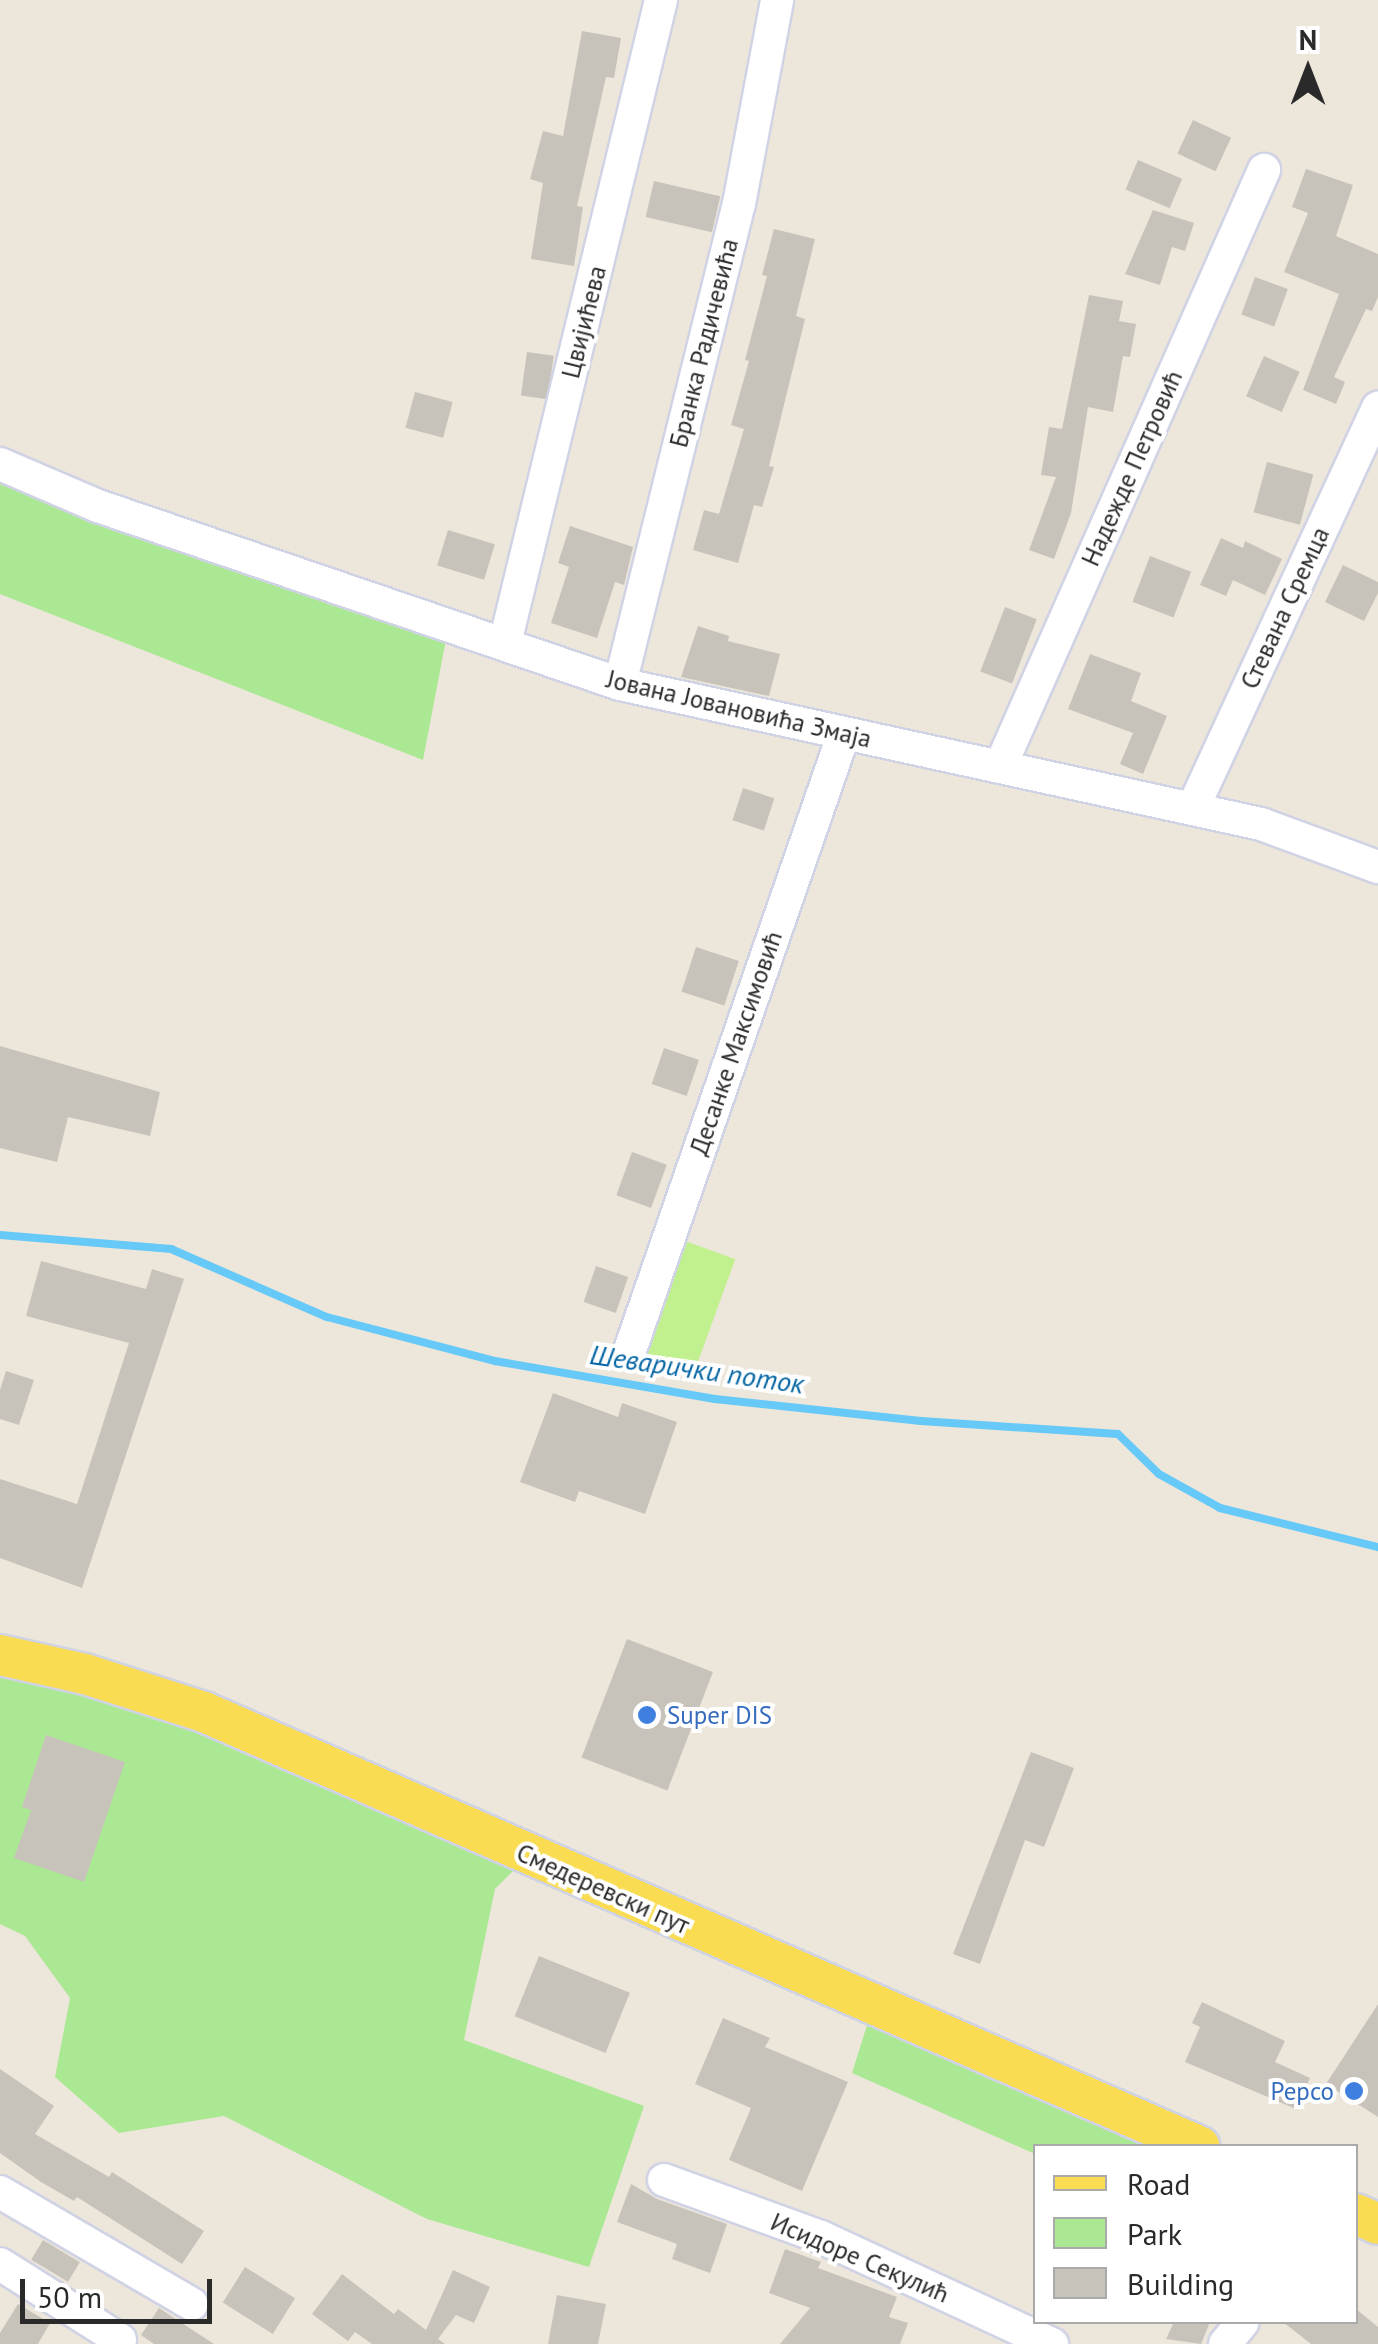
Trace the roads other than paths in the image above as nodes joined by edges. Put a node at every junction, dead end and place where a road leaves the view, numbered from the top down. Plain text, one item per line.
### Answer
1 (661, 0) edge
2 (777, 0) edge
3 (1264, 170) dead end
4 (1378, 408) edge
5 (0, 464) edge
6 (505, 643) junction
7 (620, 684) junction
8 (844, 733) junction
9 (1000, 766) junction
10 (1192, 808) junction
11 (1378, 868) edge
12 (629, 1353) dead end
13 (0, 1655) edge
14 (1194, 2144) edge
15 (664, 2180) dead end
16 (0, 2192) edge
17 (0, 2264) edge
18 (192, 2304) dead end
19 (1241, 2324) edge
20 (120, 2340) dead end
21 (1052, 2344) edge
22 (1225, 2344) edge

1 - 6 street, Цвијићева
2 - 7 street, Бранка Радичевића
3 - 9 street, Надежде Петровић
4 - 10 street, Стевана Сремца
5 - 6 street, Јована Јовановића Змаја
6 - 7 street, Јована Јовановића Змаја
7 - 8 street, Јована Јовановића Змаја
8 - 9 street, Јована Јовановића Змаја
8 - 12 street, Десанке Максимовић
9 - 10 street, Јована Јовановића Змаја
10 - 11 street, Јована Јовановића Змаја
13 - 14 main road, Смедеревски пут
15 - 21 street, Исидоре Секулић
16 - 18 street
17 - 20 street
19 - 22 street

